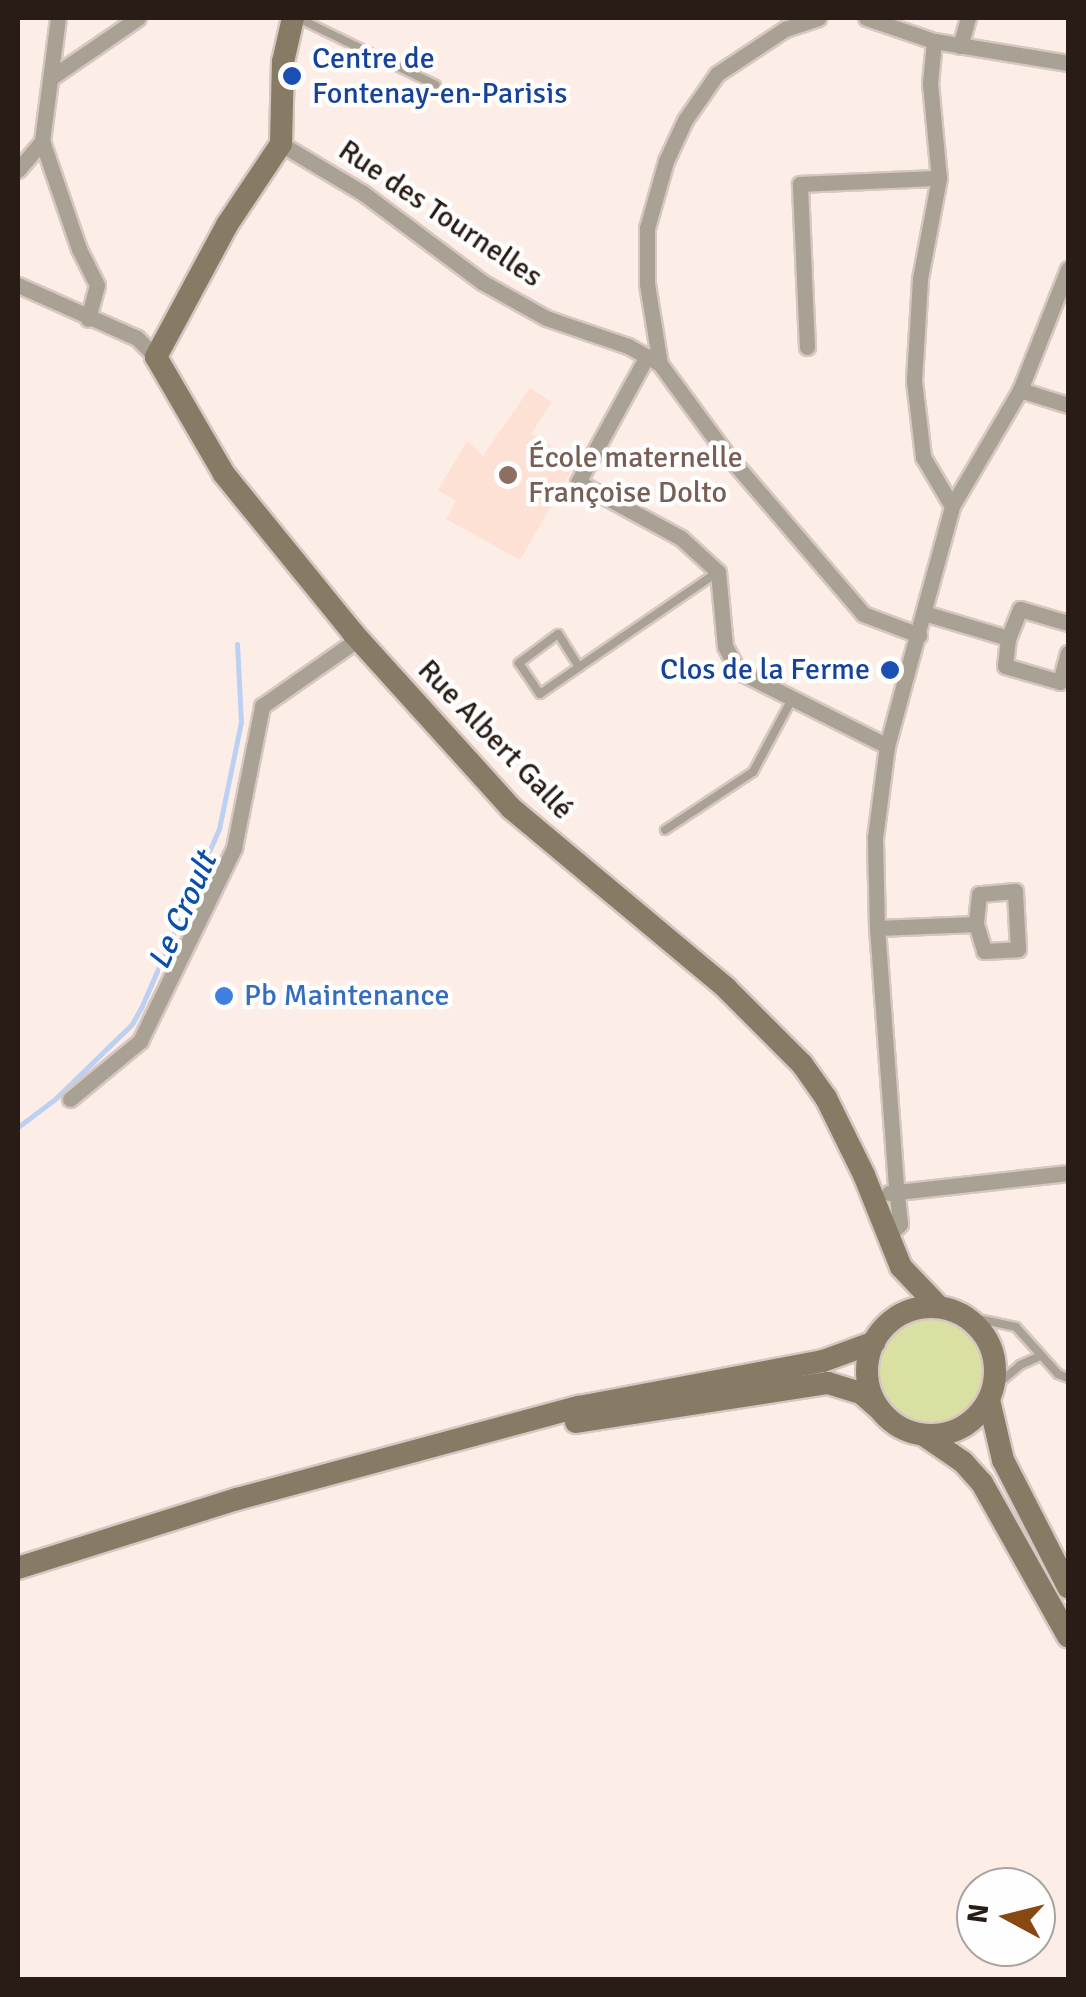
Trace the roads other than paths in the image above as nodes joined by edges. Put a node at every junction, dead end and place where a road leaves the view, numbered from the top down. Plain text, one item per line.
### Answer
1 (58, 18) edge
2 (138, 18) edge
3 (296, 18) edge
4 (818, 18) edge
5 (866, 18) edge
6 (968, 18) edge
7 (934, 40) junction
8 (960, 46) junction
9 (1068, 64) edge
10 (52, 77) junction
11 (436, 86) dead end
12 (42, 141) junction
13 (281, 144) junction
14 (18, 170) edge
15 (939, 178) junction
16 (1068, 269) edge
17 (18, 285) edge
18 (88, 319) junction
19 (806, 347) dead end
20 (156, 357) junction
21 (654, 360) junction
22 (1020, 390) junction
23 (1068, 405) edge
24 (952, 506) junction
25 (718, 572) junction
26 (924, 614) junction
27 (1068, 623) edge
28 (918, 636) junction
29 (1008, 638) junction
30 (358, 639) junction
31 (1068, 652) edge
32 (579, 668) junction
33 (792, 698) junction
34 (887, 746) junction
35 (664, 830) dead end
36 (976, 924) dead end
37 (877, 928) junction
38 (70, 1099) dead end
39 (1068, 1173) edge
40 (889, 1193) junction
41 (901, 1267) junction
42 (939, 1307) junction
43 (964, 1316) junction
44 (878, 1337) junction
45 (1040, 1356) junction
46 (1068, 1378) edge
47 (991, 1394) junction
48 (878, 1408) junction
49 (488, 1434) junction
50 (924, 1436) junction
51 (18, 1568) edge
52 (1068, 1586) edge
53 (1068, 1636) edge

1 - 10 street
2 - 10 street
3 - 11 lane
3 - 13 street
4 - 21 street
5 - 7 street
6 - 8 street
7 - 8 street
7 - 15 street
8 - 9 street
10 - 12 street
12 - 14 street
12 - 18 street
13 - 20 street
13 - 21 street, Rue des Tournelles
15 - 19 street
15 - 24 street
16 - 22 street
17 - 18 street, Rue Albert Gallé
18 - 20 street, Rue Albert Gallé
20 - 30 street, Rue Albert Gallé
21 - 25 street
21 - 28 street
22 - 23 street
22 - 24 street
24 - 26 street
25 - 32 lane
25 - 33 street
26 - 28 street
26 - 29 street
27 - 29 street
28 - 34 street
29 - 31 street
30 - 38 street
30 - 40 street, Rue Albert Gallé
32 - 32 lane
33 - 34 street
33 - 35 lane
34 - 37 street
36 - 37 street
37 - 40 street
39 - 40 street
40 - 41 street, Rue Albert Gallé
41 - 42 street
41 - 44 street
42 - 43 street
42 - 44 street
43 - 45 lane
43 - 47 street
44 - 48 street
44 - 49 street
45 - 46 lane
45 - 47 lane
47 - 50 street
47 - 52 street
48 - 49 street
48 - 50 street
49 - 51 street
50 - 53 street

